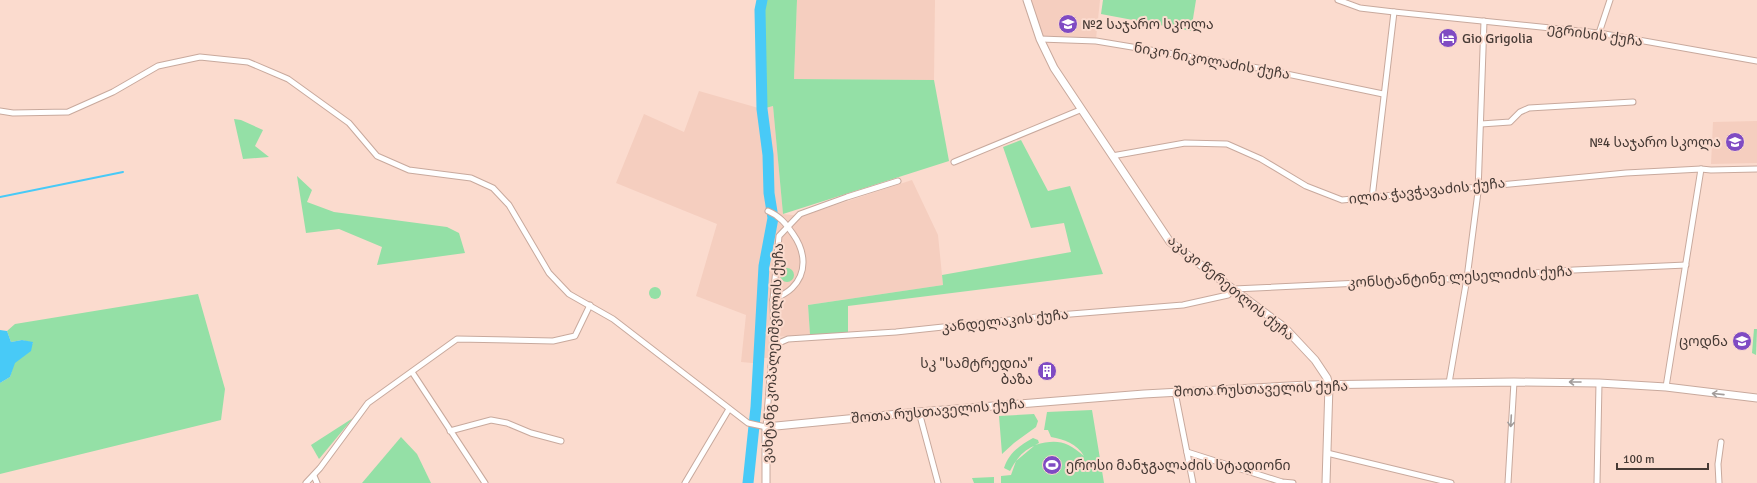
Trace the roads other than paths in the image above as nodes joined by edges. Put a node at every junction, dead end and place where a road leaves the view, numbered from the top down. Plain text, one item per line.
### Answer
1 (1027, 0) edge
2 (1338, 0) edge
3 (1610, 0) edge
4 (1394, 12) junction
5 (1484, 21) junction
6 (1599, 33) junction
7 (1040, 39) junction
8 (1757, 61) edge
9 (1383, 94) junction
10 (1633, 102) dead end
11 (1080, 110) junction
12 (0, 111) edge
13 (1481, 124) junction
14 (1112, 156) junction
15 (954, 162) dead end
16 (1701, 169) junction
17 (1757, 169) edge
18 (898, 181) dead end
19 (1479, 187) junction
20 (1372, 198) junction
21 (768, 211) dead end
22 (787, 226) junction
23 (1686, 265) junction
24 (1467, 278) junction
25 (1234, 289) junction
26 (773, 300) junction
27 (590, 305) junction
28 (774, 345) junction
29 (412, 372) junction
30 (1514, 382) junction
31 (1449, 383) junction
32 (1599, 383) junction
33 (1329, 385) junction
34 (1666, 387) junction
35 (1175, 392) junction
36 (1757, 398) edge
37 (729, 409) junction
38 (919, 412) junction
39 (766, 427) junction
40 (450, 431) junction
41 (561, 441) dead end
42 (1721, 442) dead end
43 (1187, 452) junction
44 (1327, 453) junction
45 (314, 476) junction
46 (306, 483) edge
47 (317, 483) edge
48 (485, 483) edge
49 (685, 483) edge
50 (766, 483) edge
51 (938, 483) edge
52 (1193, 483) edge
53 (1293, 483) edge
54 (1326, 483) edge
55 (1451, 483) edge
56 (1508, 483) edge
57 (1597, 483) edge
58 (1719, 483) edge

1 - 7 street, აკაკი წერეთლის ქუჩა
2 - 4 street, ეგრისის ქუჩა
3 - 6 street
4 - 5 street, ეგრისის ქუჩა
4 - 9 street
5 - 6 street, ეგრისის ქუჩა
5 - 13 street
6 - 8 street, ეგრისის ქუჩა
7 - 9 street, ნიკო ნიკოლაძის ქუჩა
7 - 11 street, აკაკი წერეთლის ქუჩა
9 - 20 street
10 - 13 street
11 - 14 street, აკაკი წერეთლის ქუჩა
11 - 15 street
12 - 27 street
13 - 19 street
14 - 20 street, ილია ჭავჭავაძის ქუჩა
14 - 25 street, აკაკი წერეთლის ქუჩა
16 - 17 street, ილია ჭავჭავაძის ქუჩა
16 - 19 street, ილია ჭავჭავაძის ქუჩა
16 - 23 street
18 - 22 street
19 - 20 street, ილია ჭავჭავაძის ქუჩა
19 - 24 street
21 - 22 street
22 - 26 street, ვახტანგ კოპალეიშვილის ქუჩა
22 - 26 street
23 - 24 street, კონსტანტინე ლესელიძის ქუჩა
23 - 34 street
24 - 25 street, კონსტანტინე ლესელიძის ქუჩა
24 - 31 street
25 - 28 street, კანდელაკის ქუჩა
25 - 33 street, აკაკი წერეთლის ქუჩა
26 - 28 street, ვახტანგ კოპალეიშვილის ქუჩა
27 - 29 street
27 - 37 street
28 - 39 street, ვახტანგ კოპალეიშვილის ქუჩა
29 - 40 street
29 - 45 street
30 - 31 street, შოთა რუსთაველის ქუჩა
32 -> 30 street, შოთა რუსთაველის ქუჩა
30 -> 56 street
31 - 33 street, შოთა რუსთაველის ქუჩა
32 - 34 street, შოთა რუსთაველის ქუჩა
32 - 57 street
33 - 35 street, შოთა რუსთაველის ქუჩა
33 - 44 street, აკაკი წერეთლის ქუჩა
36 -> 34 street, შოთა რუსთაველის ქუჩა
35 - 38 street, შოთა რუსთაველის ქუჩა
35 - 43 street
37 - 39 street
37 - 49 street
38 - 39 street, შოთა რუსთაველის ქუჩა
38 - 51 street
39 - 50 street, ვახტანგ კოპალეიშვილის ქუჩა
40 - 41 street
40 - 48 street
42 - 58 street
43 - 52 street
43 - 53 street
44 - 54 street, აკაკი წერეთლის ქუჩა
44 - 55 street
45 - 46 street
45 - 47 street

